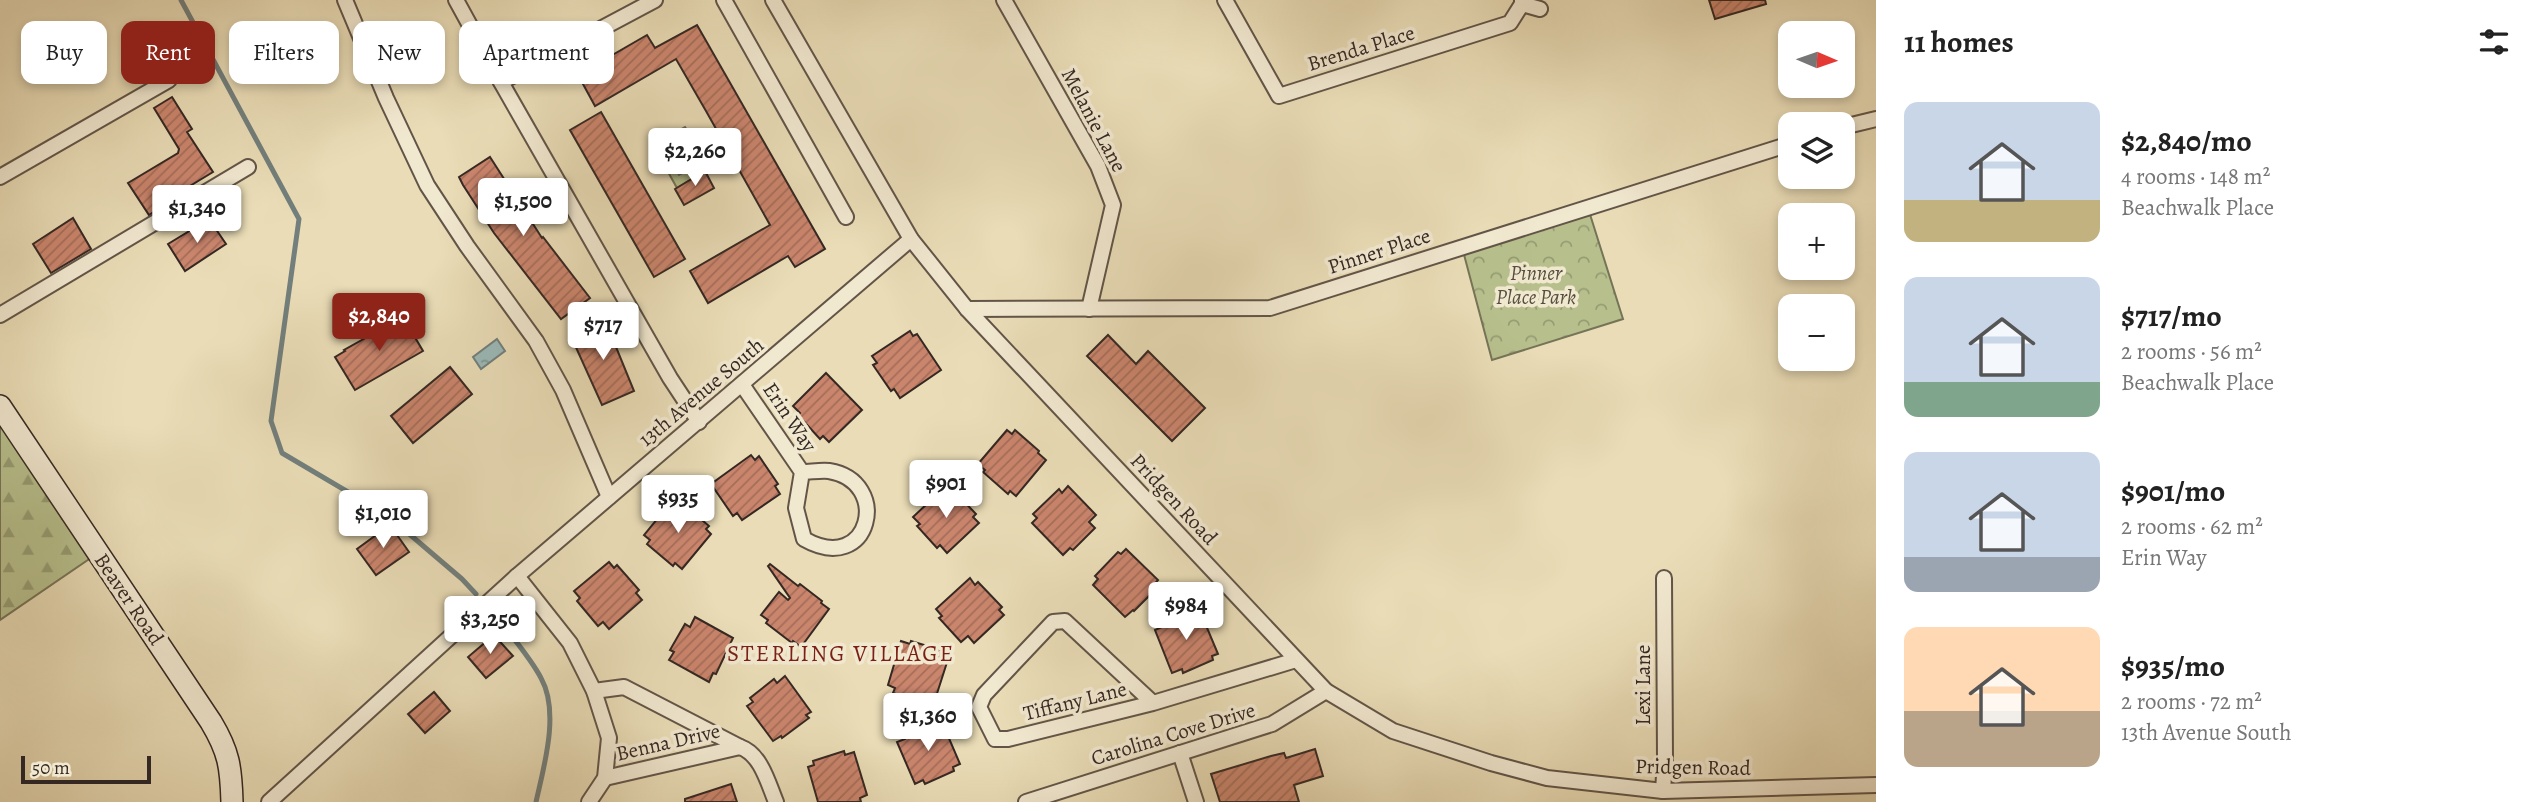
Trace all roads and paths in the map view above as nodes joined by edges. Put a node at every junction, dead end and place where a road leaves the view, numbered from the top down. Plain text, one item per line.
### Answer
1 (345, 0) edge
2 (456, 0) edge
3 (655, 0) edge
4 (724, 0) edge
5 (773, 0) edge
6 (1004, 0) edge
7 (1225, 0) edge
8 (1522, 2) edge
9 (1540, 9) dead end
10 (468, 21) edge
11 (614, 22) edge
12 (162, 84) edge
13 (502, 84) edge
14 (1876, 119) edge
15 (1855, 124) edge
16 (1778, 148) edge
17 (248, 167) dead end
18 (0, 177) edge
19 (846, 217) dead end
20 (911, 239) junction
21 (967, 309) junction
22 (1089, 309) junction
23 (0, 315) edge
24 (743, 386) junction
25 (0, 406) edge
26 (699, 422) junction
27 (802, 472) junction
28 (609, 497) junction
29 (517, 576) junction
30 (1664, 578) dead end
31 (1296, 660) junction
32 (594, 691) junction
33 (1326, 691) junction
34 (1153, 704) junction
35 (740, 747) junction
36 (1180, 753) junction
37 (605, 778) junction
38 (1876, 785) edge
39 (1662, 791) junction
40 (232, 802) edge
41 (269, 802) edge
42 (589, 802) edge
43 (776, 802) edge
44 (1026, 802) edge
45 (1196, 802) edge

1 - 28 street
2 - 10 street
3 - 11 street
4 - 19 street
5 - 20 street, Pridgen Road
6 - 22 street, Melanie Lane
7 - 8 street, Brenda Place
8 - 9 street
12 - 18 street
13 - 26 street
14 - 15 street
16 - 22 street, Pinner Place
17 - 23 street
20 - 21 street, Pridgen Road
20 - 24 street, 13th Avenue South
21 - 22 street, Pinner Place
21 - 31 street, Pridgen Road
24 - 26 street, 13th Avenue South
24 - 27 street, Erin Way
25 - 40 street, Beaver Road
26 - 28 street, 13th Avenue South
27 - 27 street, Erin Way
28 - 29 street, 13th Avenue South
29 - 32 street, Benna Drive
29 - 41 street, 13th Avenue South
30 - 39 street, Lexi Lane
31 - 33 street, Pridgen Road
31 - 34 street, Tiffany Lane
32 - 35 street, Benna Drive
32 - 37 street, Benna Drive
33 - 36 street, Carolina Cove Drive
33 - 39 street, Pridgen Road
34 - 34 street, Tiffany Lane
35 - 37 street, Benna Drive
35 - 43 street, Benna Drive
36 - 44 street, Carolina Cove Drive
36 - 45 street
37 - 42 street, Benna Drive
38 - 39 street, Pridgen Road

